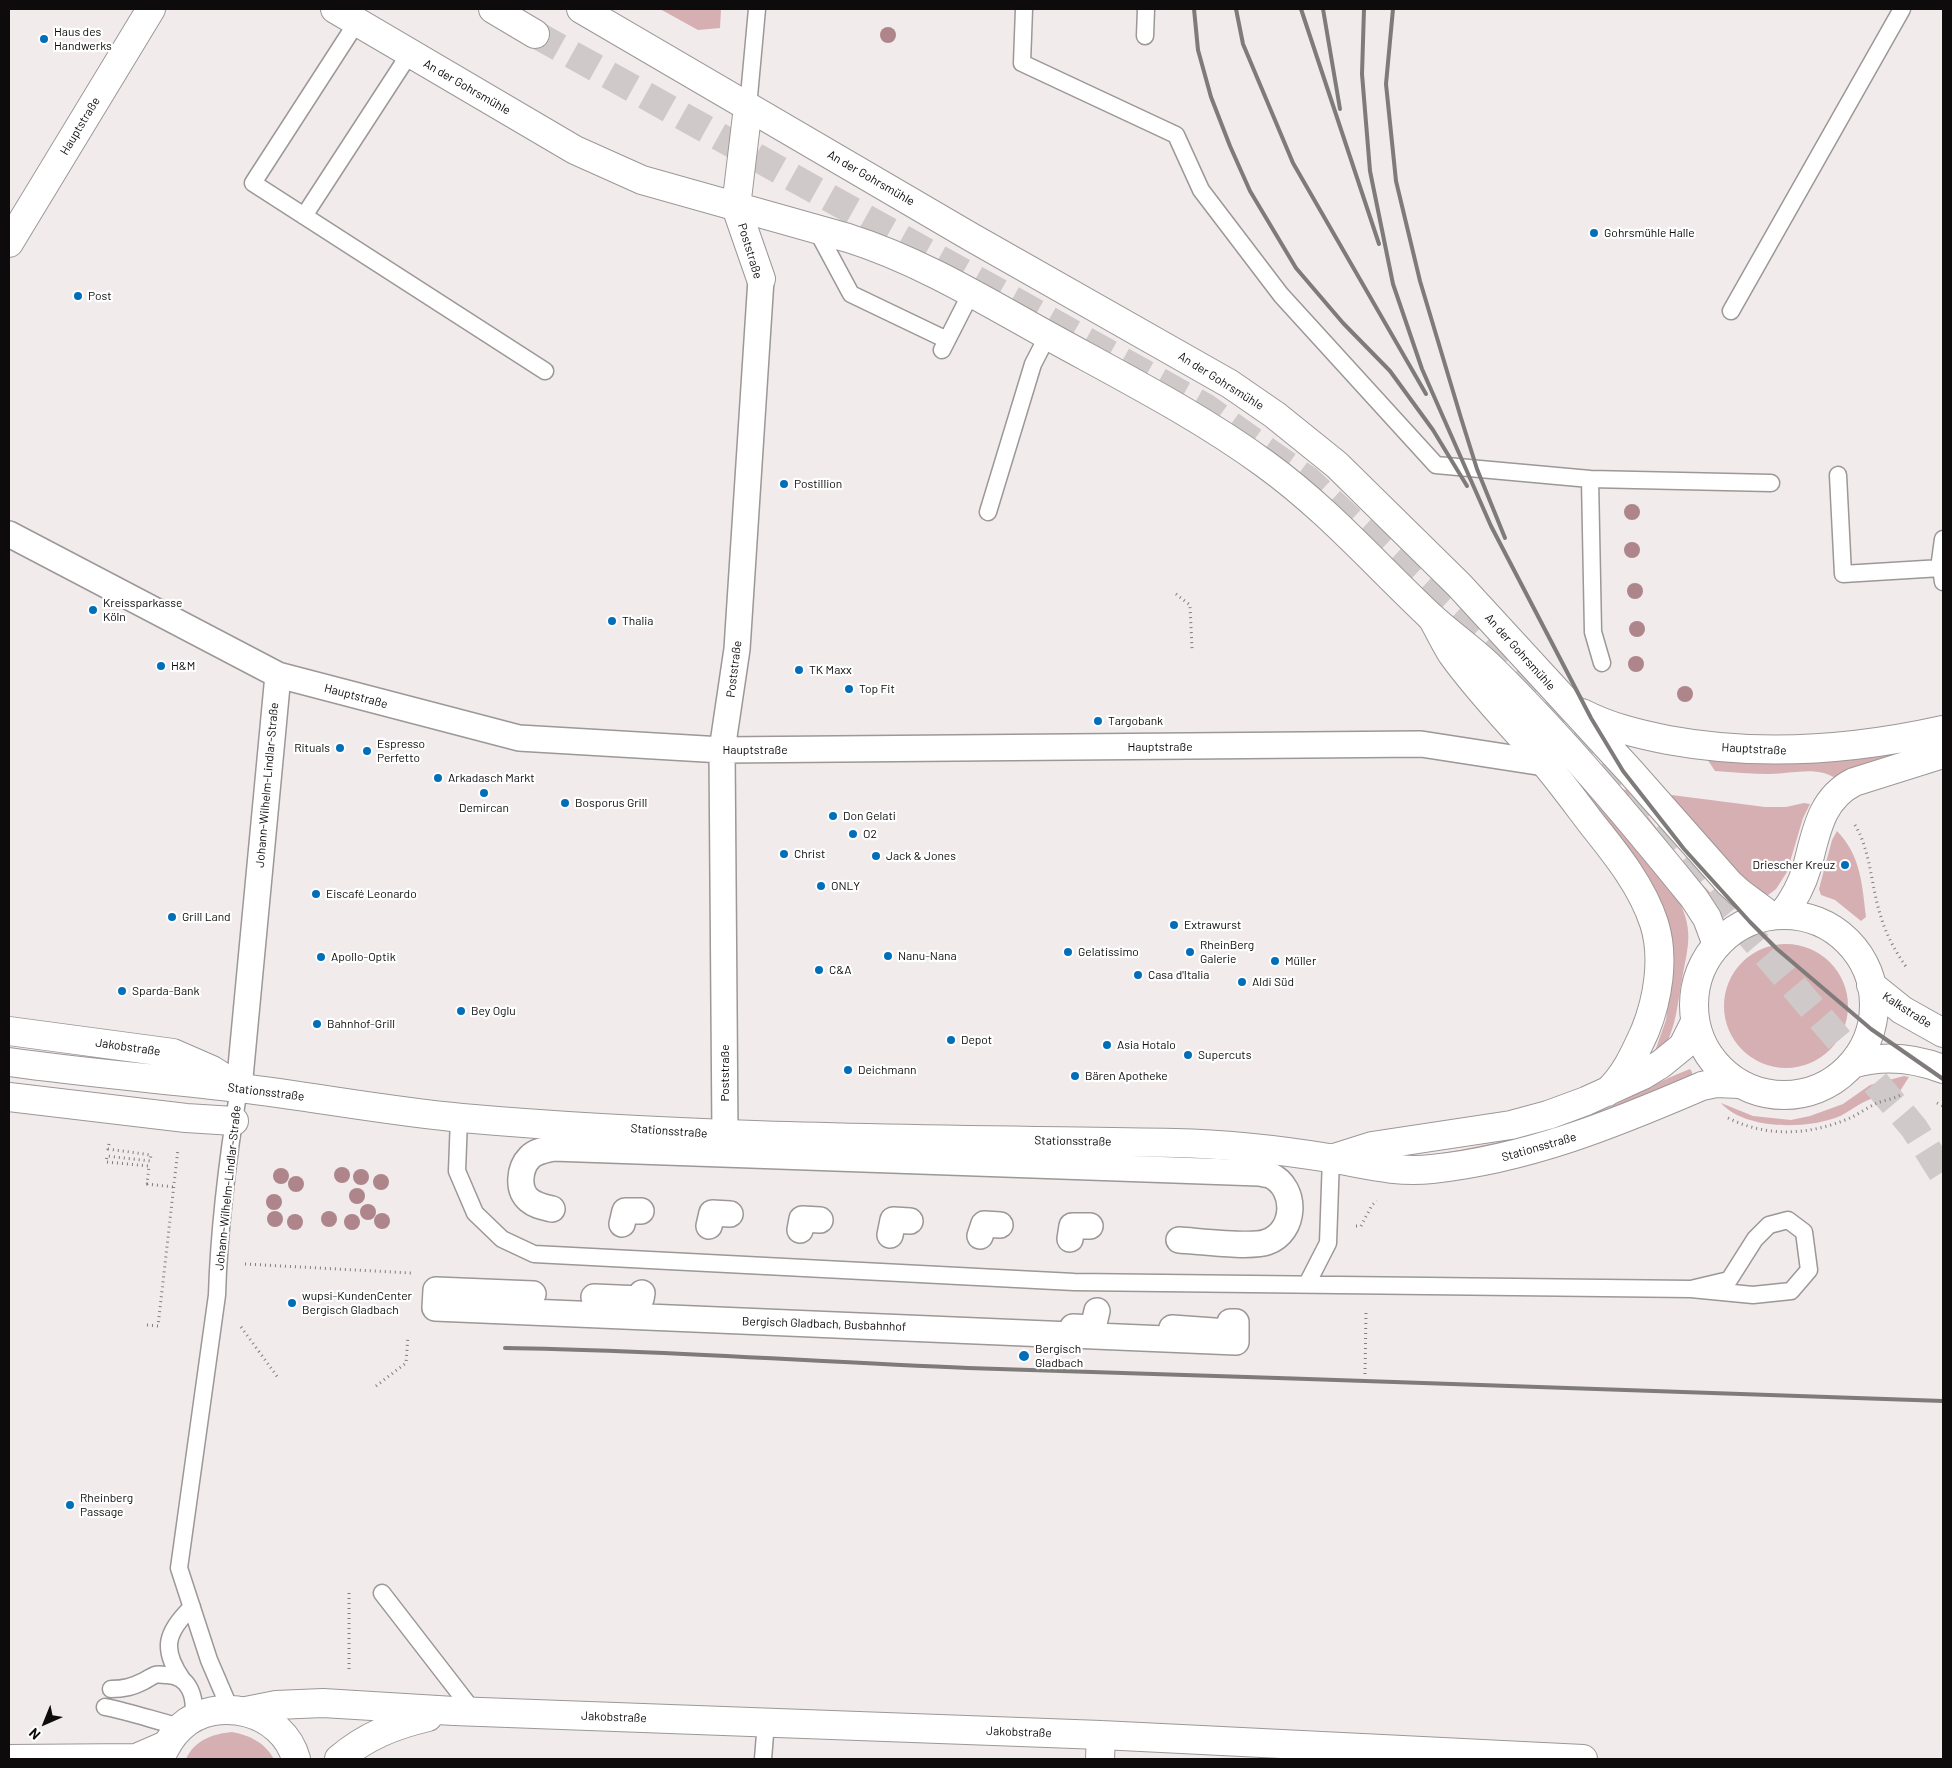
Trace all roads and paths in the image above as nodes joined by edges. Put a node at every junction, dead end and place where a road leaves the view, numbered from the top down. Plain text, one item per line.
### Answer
1 (152, 9) edge
2 (493, 9) edge
3 (581, 9) edge
4 (757, 9) edge
5 (1024, 9) edge
6 (1146, 9) edge
7 (1902, 9) edge
8 (346, 15) edge
9 (535, 34) tunnel mouth
10 (1145, 36) dead end
11 (410, 54) junction
12 (748, 107) junction
13 (736, 207) junction
14 (304, 216) junction
15 (816, 229) junction
16 (9, 244) edge
17 (761, 279) joint
18 (971, 293) junction
19 (1731, 311) dead end
20 (1048, 336) junction
21 (545, 370) dead end
22 (1838, 475) dead end
23 (1590, 479) junction
24 (1771, 483) dead end
25 (988, 512) dead end
26 (9, 534) edge
27 (1943, 539) edge
28 (1942, 575) edge
29 (1176, 594) dead end
30 (1432, 617) junction
31 (1192, 650) dead end
32 (1602, 663) dead end
33 (278, 675) junction
34 (1570, 706) junction
35 (1943, 730) edge
36 (722, 750) junction
37 (1943, 754) edge
38 (1544, 762) junction
39 (1831, 800) junction
40 (1777, 916) junction
41 (1717, 945) junction
42 (1909, 972) dead end
43 (1871, 985) junction
44 (1695, 1022) junction
45 (9, 1031) edge
46 (1943, 1033) edge
47 (9, 1062) edge
48 (1852, 1064) junction
49 (1943, 1070) edge
50 (1740, 1084) junction
51 (240, 1088) junction
52 (1608, 1092) junction
53 (9, 1097) edge
54 (459, 1118) junction
55 (234, 1121) junction
56 (725, 1135) junction
57 (179, 1144) dead end
58 (117, 1145) dead end
59 (169, 1150) dead end
60 (178, 1152) junction
61 (1331, 1158) junction
62 (174, 1187) junction
63 (552, 1209) dead end
64 (1179, 1240) dead end
65 (218, 1262) junction
66 (415, 1273) dead end
67 (1307, 1284) junction
68 (1366, 1286) junction
69 (1691, 1289) junction
70 (642, 1293) dead end
71 (533, 1294) dead end
72 (217, 1295) junction
73 (594, 1297) dead end
74 (733, 1301) dead end
75 (825, 1304) dead end
76 (914, 1308) dead end
77 (1097, 1311) dead end
78 (1005, 1312) dead end
79 (712, 1313) dead end
80 (798, 1315) dead end
81 (890, 1317) dead end
82 (981, 1322) dead end
83 (147, 1325) dead end
84 (1073, 1326) dead end
85 (1172, 1328) dead end
86 (408, 1336) dead end
87 (1365, 1374) dead end
88 (279, 1379) dead end
89 (376, 1386) dead end
90 (382, 1593) dead end
91 (192, 1607) junction
92 (182, 1679) junction
93 (111, 1689) dead end
94 (105, 1707) dead end
95 (238, 1710) junction
96 (464, 1711) junction
97 (766, 1722) junction
98 (175, 1737) edge
99 (1101, 1747) edge
100 (9, 1759) edge
101 (296, 1759) edge
102 (339, 1759) edge
103 (763, 1759) edge
104 (1584, 1759) edge

1 - 16 street, Hauptstraße
2 - 9 street
3 - 12 street, An der Gohrsmühle
4 - 12 lane
5 - 23 lane
6 - 10 lane
7 - 19 lane
8 - 11 street, An der Gohrsmühle
8 - 14 lane
11 - 13 street, An der Gohrsmühle
11 - 14 lane
12 - 13 street
12 - 34 street, An der Gohrsmühle
13 - 15 street, An der Gohrsmühle
13 - 17 street, Poststraße
14 - 21 lane
15 - 18 street, An der Gohrsmühle
15 - 18 lane
17 - 36 street, Poststraße
18 - 20 street, An der Gohrsmühle
20 - 25 lane
20 - 30 street, An der Gohrsmühle
22 - 28 lane
23 - 24 lane
23 - 32 lane
26 - 33 street, Hauptstraße
27 - 28 lane
29 - 31 path
30 - 38 street, An der Gohrsmühle
30 - 41 street, An der Gohrsmühle
33 - 36 street, Hauptstraße
33 - 51 street, Johann-Wilhelm-Lindlar-Straße
34 - 35 street, Hauptstraße
34 - 40 street, An der Gohrsmühle
36 - 38 street, Hauptstraße
36 - 56 street, Poststraße
37 - 39 street
38 - 52 street, An der Gohrsmühle
39 - 40 street
39 - 42 path
40 - 41 street
40 - 43 street
41 - 44 street
43 - 46 street, Kalkstraße
43 - 48 street
44 - 50 street
44 - 52 street, Stationsstraße
45 - 51 street, Jakobstraße
47 - 51 street, Stationsstraße
48 - 49 street
48 - 50 street
50 - 61 street, Stationsstraße
51 - 54 street, Stationsstraße
51 - 55 lane, Johann-Wilhelm-Lindlar-Straße
52 - 61 street, Stationsstraße
53 - 55 street
54 - 56 street, Stationsstraße
54 - 67 lane
55 - 65 lane, Johann-Wilhelm-Lindlar-Straße
56 - 61 street, Stationsstraße
57 - 60 path
58 - 62 path
59 - 60 path
60 - 62 path
61 - 67 lane
62 - 83 path
63 - 64 street
65 - 66 path
65 - 72 lane, Johann-Wilhelm-Lindlar-Straße
67 - 68 lane
68 - 69 lane
68 - 87 path
69 - 69 lane
70 - 73 street
71 - 85 street, Bergisch Gladbach, Busbahnhof
72 - 88 path
72 - 91 lane, Johann-Wilhelm-Lindlar-Straße
74 - 79 street, Bergisch Gladbach, Busbahnhof
75 - 80 street, Bergisch Gladbach, Busbahnhof
76 - 81 street, Bergisch Gladbach, Busbahnhof
77 - 84 street
78 - 82 street
86 - 89 path
90 - 96 lane
91 - 92 lane
91 - 95 lane, Johann-Wilhelm-Lindlar-Straße
92 - 93 lane
92 - 98 lane
94 - 98 lane
95 - 96 street, Jakobstraße
95 - 98 street, Jakobstraße
95 - 101 street
96 - 97 street, Jakobstraße
96 - 102 street, Jakobstraße
97 - 99 street, Jakobstraße
97 - 103 lane
98 - 100 street, Jakobstraße
99 - 104 street, Jakobstraße

